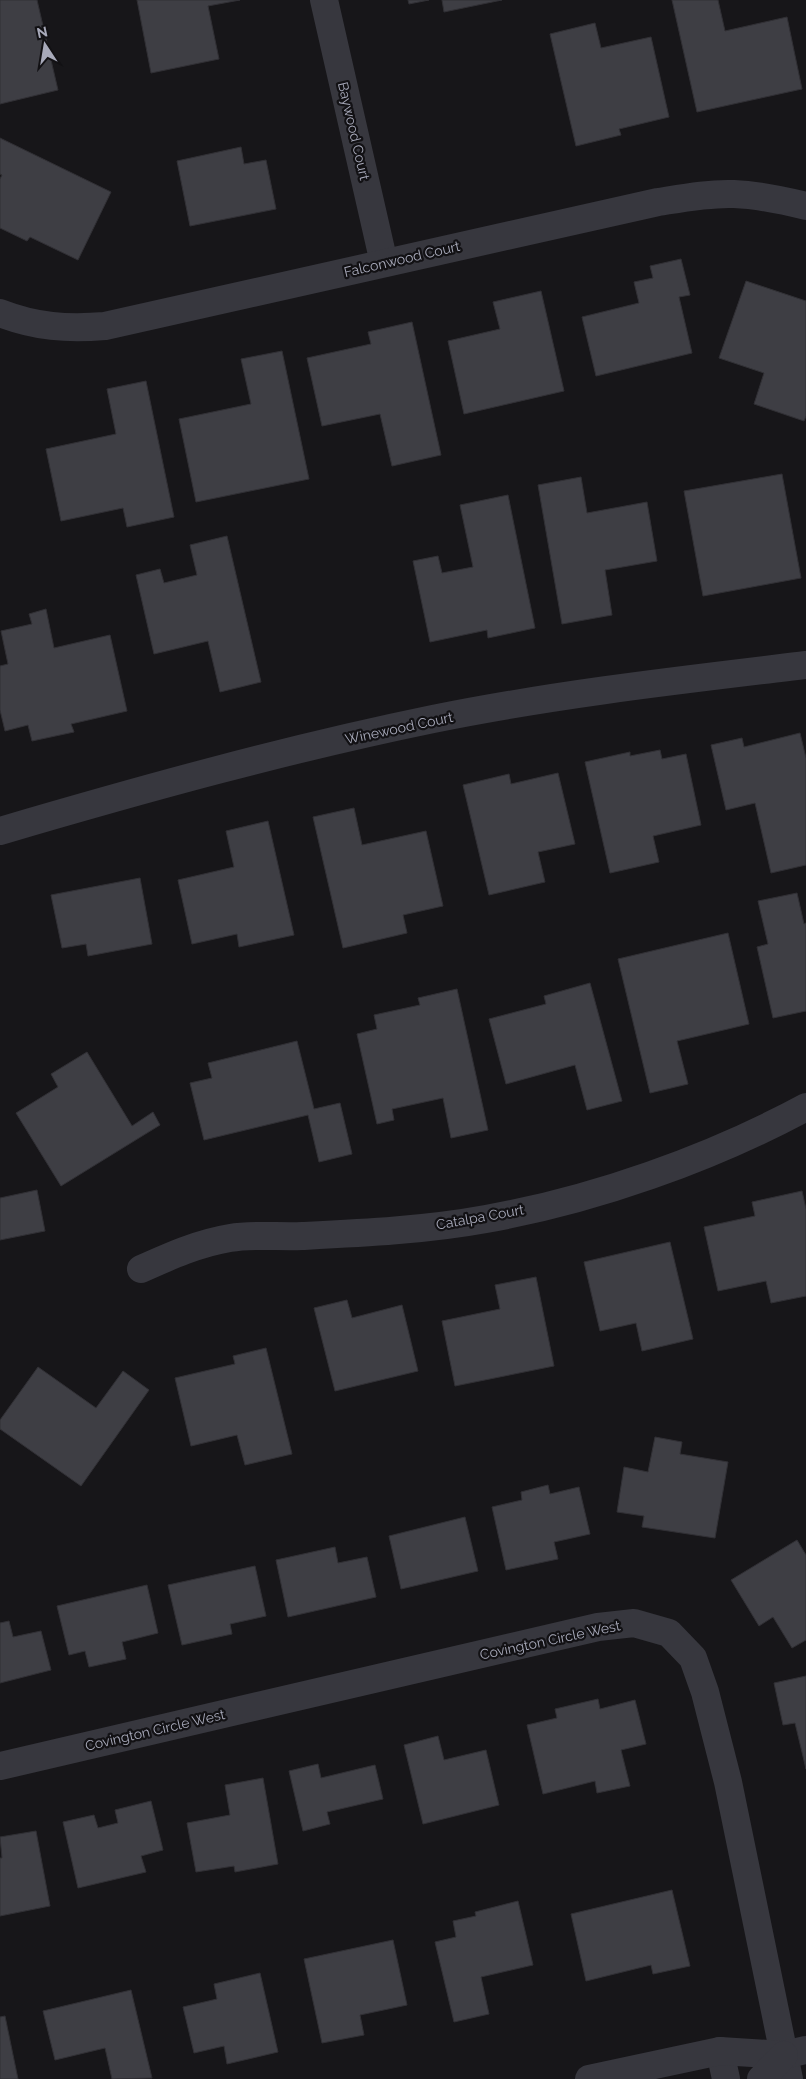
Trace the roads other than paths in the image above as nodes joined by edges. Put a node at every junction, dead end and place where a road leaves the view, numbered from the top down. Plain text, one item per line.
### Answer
1 (324, 0) edge
2 (806, 206) edge
3 (384, 263) junction
4 (0, 312) edge
5 (806, 665) edge
6 (0, 831) edge
7 (806, 1107) edge
8 (141, 1269) dead end
9 (0, 1766) edge
10 (720, 2051) junction
11 (793, 2061) edge
12 (589, 2079) edge
13 (726, 2079) edge
14 (761, 2079) edge

1 - 3 street, Baywood Court
2 - 3 street, Falconwood Court
3 - 4 street, Falconwood Court
5 - 6 street, Winewood Court
7 - 8 street, Catalpa Court
9 - 11 street, Covington Circle West
10 - 11 street
10 - 12 street
10 - 13 street
11 - 14 street

